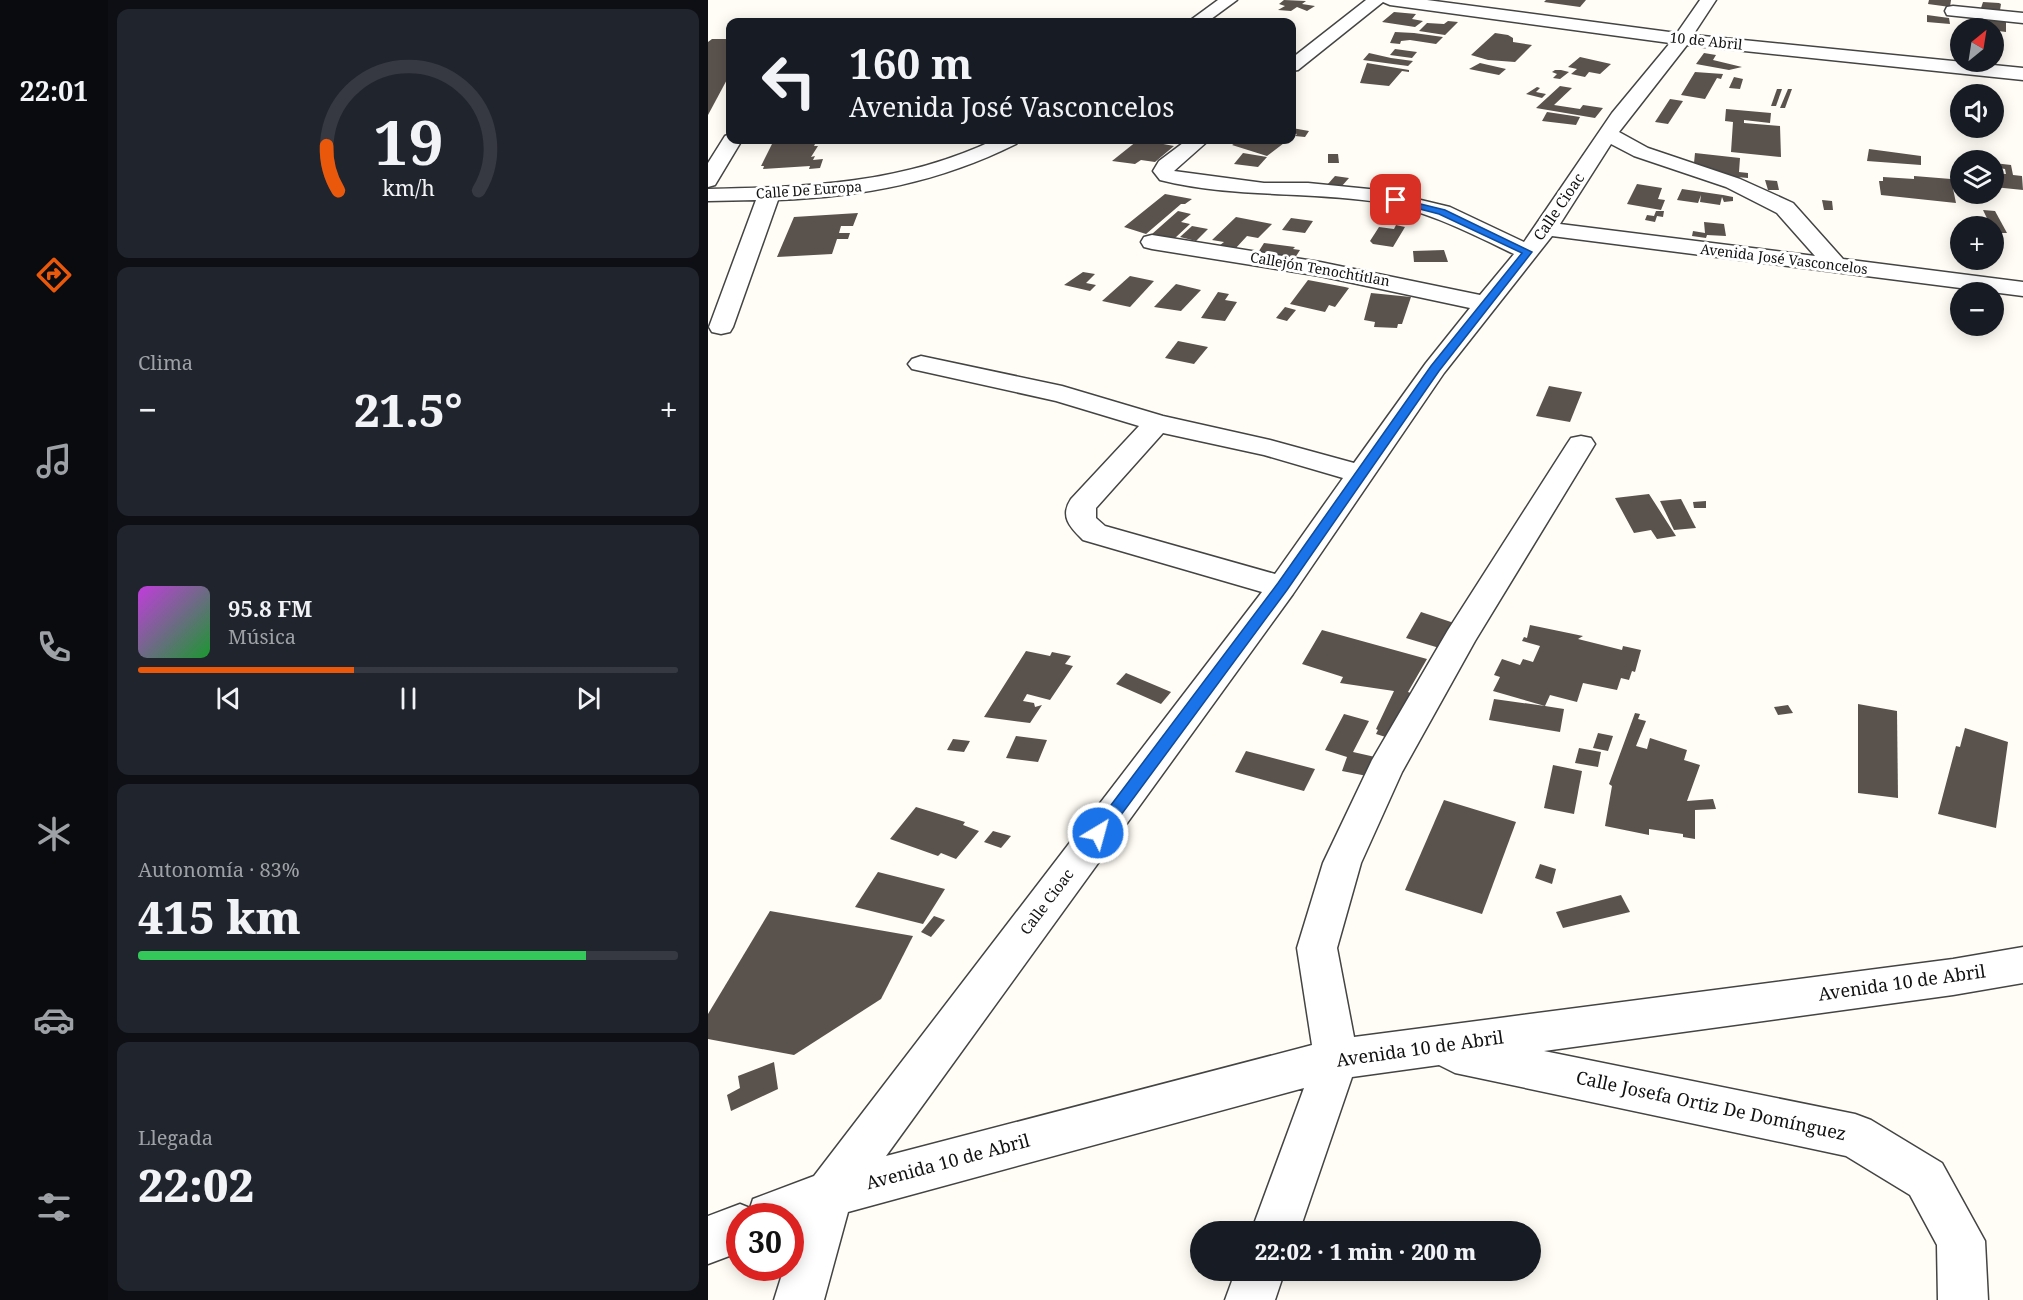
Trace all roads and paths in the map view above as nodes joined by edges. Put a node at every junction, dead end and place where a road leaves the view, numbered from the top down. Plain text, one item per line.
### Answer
1 (1229, 0) edge
2 (1377, 0) edge
3 (1390, 0) edge
4 (1708, 0) edge
5 (1953, 10) dead end
6 (1202, 18) edge
7 (2023, 18) edge
8 (1682, 39) junction
9 (1296, 63) edge
10 (2023, 74) edge
11 (1608, 134) junction
12 (730, 144) edge
13 (1001, 144) edge
14 (1194, 144) edge
15 (708, 181) edge
16 (769, 194) junction
17 (708, 195) edge
18 (1536, 240) junction
19 (1152, 242) dead end
20 (1836, 266) junction
21 (2023, 289) edge
22 (1486, 304) junction
23 (721, 327) dead end
24 (921, 363) dead end
25 (1157, 423) junction
26 (1581, 444) dead end
27 (1361, 474) junction
28 (1282, 586) junction
29 (2023, 965) edge
30 (1430, 1048) junction
31 (1336, 1059) junction
32 (830, 1194) junction
33 (804, 1204) edge
34 (1279, 1221) edge
35 (726, 1233) edge
36 (708, 1240) edge
37 (1257, 1281) edge
38 (799, 1300) edge
39 (1250, 1300) edge
40 (1963, 1300) edge

1 - 6 street
2 - 9 street
3 - 8 street, 10 de Abril
4 - 8 street, Calle Cioac
5 - 7 street
8 - 10 street, 10 de Abril
8 - 11 street, Calle Cioac
11 - 18 street, Calle Cioac
11 - 20 street
12 - 15 street
13 - 16 street, Calle De Europa
14 - 18 street, Avenida José Vasconcelos
16 - 17 street, Calle De Europa
16 - 23 street
18 - 20 street, Avenida José Vasconcelos
18 - 22 street, Calle Cioac
19 - 22 street, Callejón Tenochtitlan
20 - 21 street, Avenida José Vasconcelos
22 - 27 street, Calle Cioac
24 - 25 street
25 - 27 street
25 - 28 street
26 - 31 street
27 - 28 street, Calle Cioac
28 - 32 street, Calle Cioac
29 - 30 street, Avenida 10 de Abril
30 - 31 street, Avenida 10 de Abril
30 - 40 street, Calle Josefa Ortiz De Domínguez
31 - 32 street, Avenida 10 de Abril
31 - 34 street
32 - 33 street, Avenida 10 de Abril
32 - 38 street
35 - 36 street
37 - 39 street

